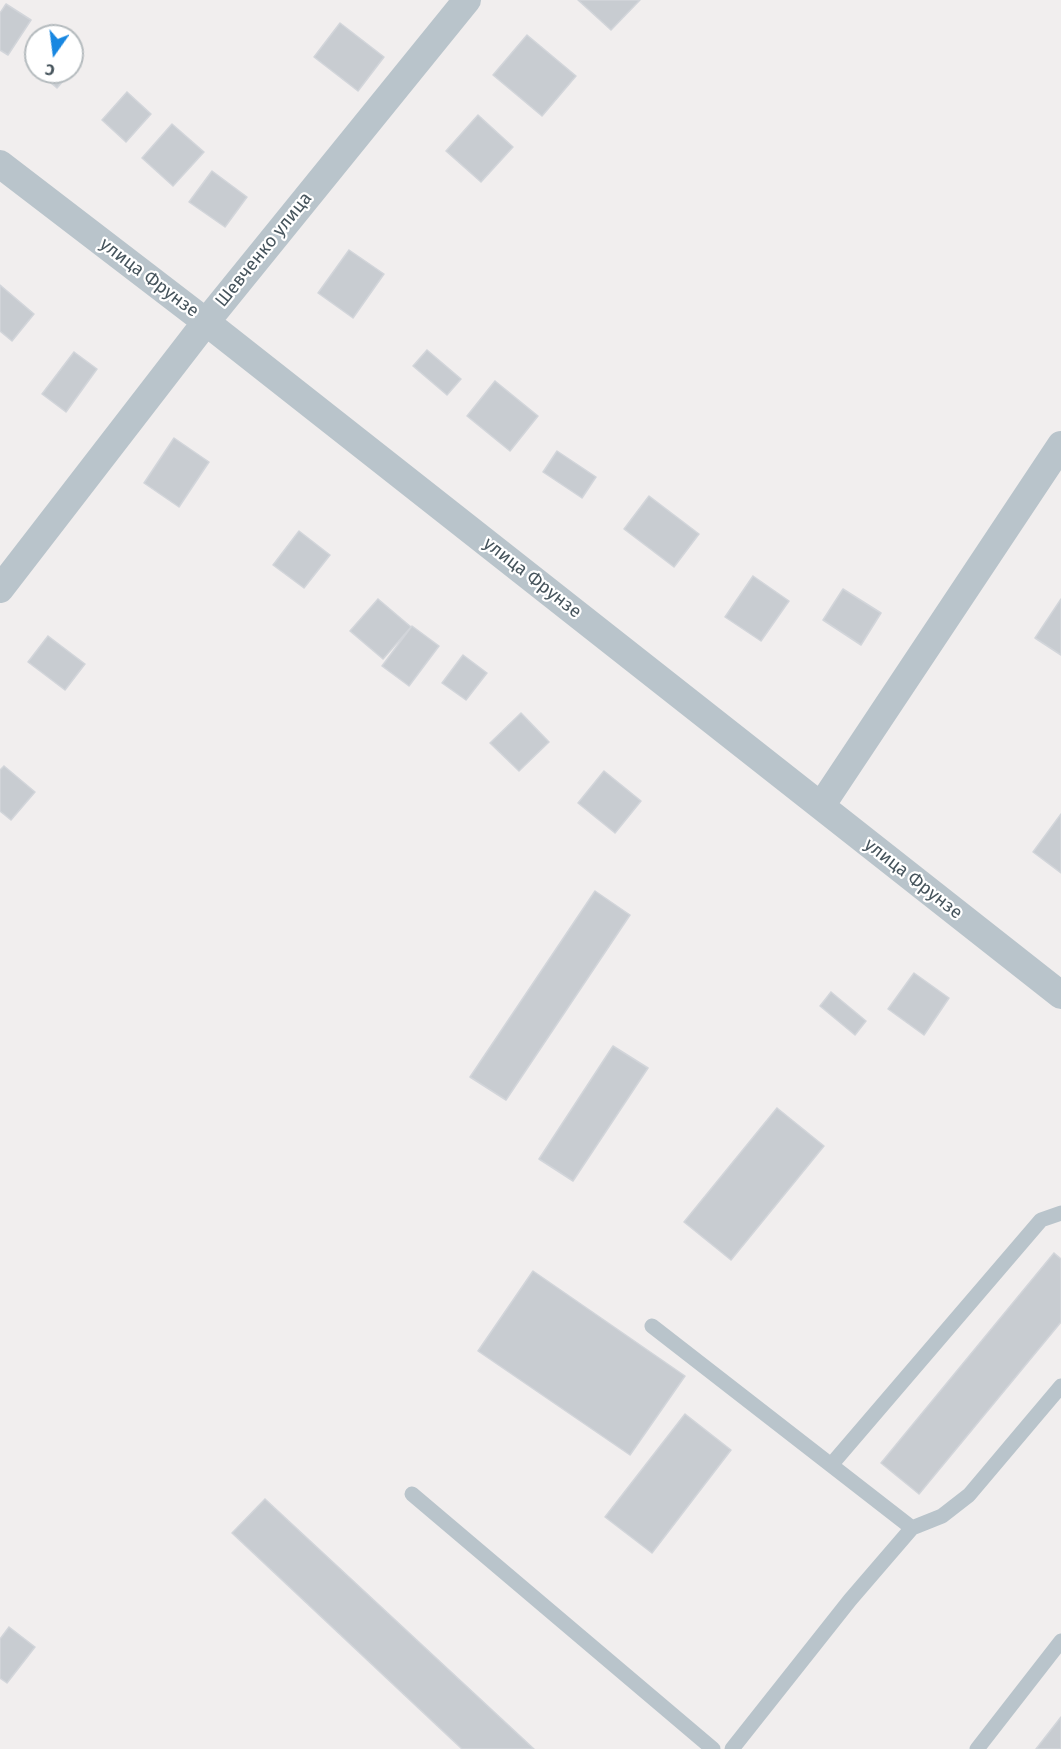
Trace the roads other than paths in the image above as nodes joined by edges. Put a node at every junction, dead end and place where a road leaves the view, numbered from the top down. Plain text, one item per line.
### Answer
1 (467, 0) edge
2 (0, 164) edge
3 (206, 322) junction
4 (1061, 445) edge
5 (0, 589) edge
6 (821, 806) junction
7 (1057, 982) edge
8 (1061, 1213) edge
9 (652, 1326) dead end
10 (1061, 1386) edge
11 (831, 1465) junction
12 (412, 1494) dead end
13 (912, 1528) junction
14 (1061, 1641) edge
15 (713, 1749) edge
16 (732, 1749) edge
17 (977, 1749) edge

1 - 3 street, Шевченко улица
2 - 3 street, улица Фрунзе
3 - 5 street, Шевченко улица
3 - 6 street, улица Фрунзе
4 - 6 street
6 - 7 street, улица Фрунзе
8 - 11 lane
9 - 11 lane
10 - 13 lane
11 - 13 lane
12 - 15 lane
13 - 16 lane
14 - 17 lane

